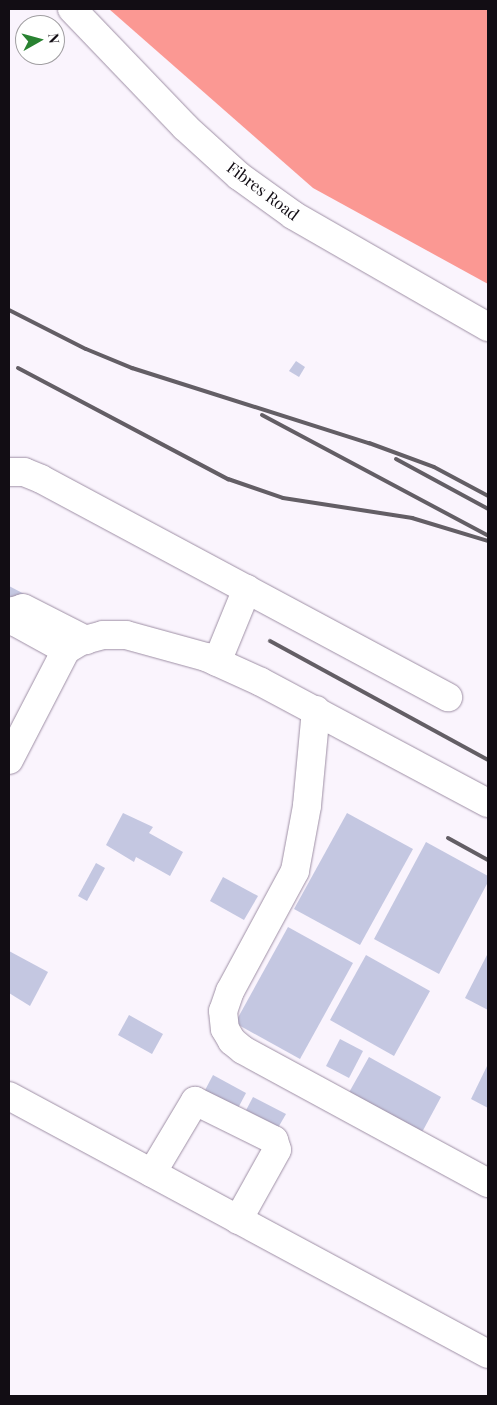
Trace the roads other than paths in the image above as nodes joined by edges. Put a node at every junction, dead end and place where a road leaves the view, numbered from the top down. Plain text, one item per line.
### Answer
1 (72, 9) edge
2 (488, 327) edge
3 (9, 472) edge
4 (247, 590) junction
5 (11, 610) edge
6 (76, 645) junction
7 (217, 662) junction
8 (448, 697) dead end
9 (316, 710) junction
10 (9, 760) edge
11 (488, 803) edge
12 (9, 1096) edge
13 (152, 1173) junction
14 (488, 1183) edge
15 (238, 1220) junction
16 (488, 1354) edge

1 - 2 street, Fibres Road
3 - 4 street
4 - 7 street
4 - 8 street
5 - 6 street
6 - 7 street
6 - 10 street
7 - 9 street
9 - 11 street
9 - 14 street
12 - 13 street
13 - 15 street
13 - 15 street
15 - 16 street

